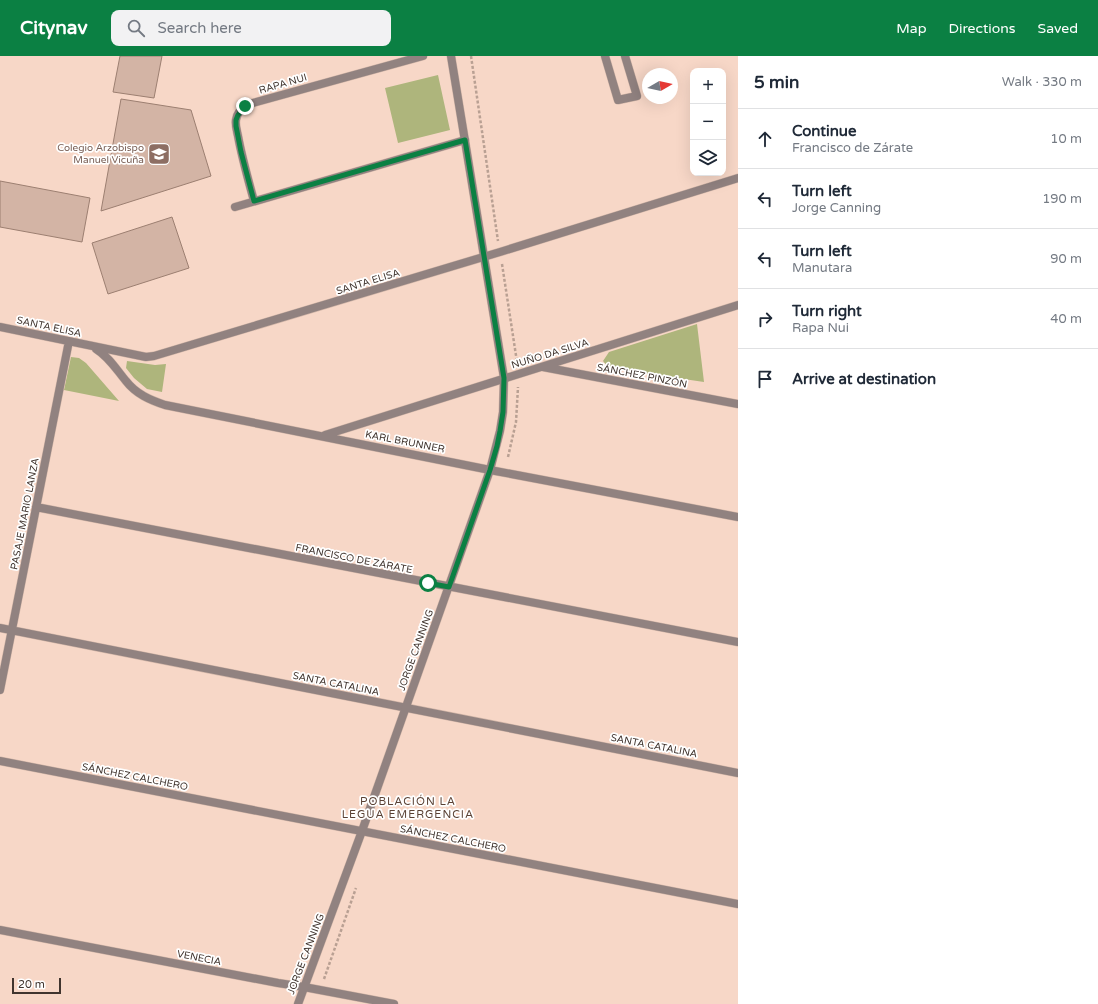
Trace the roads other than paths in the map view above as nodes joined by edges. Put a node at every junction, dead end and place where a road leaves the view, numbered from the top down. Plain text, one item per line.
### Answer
1 (423, 56) edge
2 (451, 56) edge
3 (605, 56) edge
4 (625, 56) edge
5 (465, 140) junction
6 (738, 178) edge
7 (254, 201) junction
8 (235, 207) dead end
9 (484, 257) junction
10 (738, 305) edge
11 (0, 327) edge
12 (69, 341) junction
13 (90, 346) junction
14 (542, 367) junction
15 (504, 378) junction
16 (738, 404) edge
17 (323, 436) junction
18 (490, 470) junction
19 (36, 507) junction
20 (738, 517) edge
21 (449, 587) junction
22 (0, 628) edge
23 (12, 630) junction
24 (738, 642) edge
25 (0, 690) edge
26 (406, 708) junction
27 (0, 761) edge
28 (738, 773) edge
29 (362, 832) junction
30 (738, 904) edge
31 (0, 930) edge
32 (304, 987) junction
33 (298, 1004) edge
34 (394, 1004) edge

1 - 7 street, RAPA NUI
2 - 5 street, JORGE CANNING
3 - 4 street
5 - 7 street
5 - 9 street, JORGE CANNING
6 - 9 street, SANTA ELISA
7 - 8 street
9 - 13 street, SANTA ELISA
9 - 15 street, JORGE CANNING
10 - 14 street, NUÑO DA SILVA
11 - 12 street, SANTA ELISA
12 - 13 street, SANTA ELISA
12 - 19 street, PASAJE MARIO LANZA
13 - 17 street, KARL BRUNNER
14 - 15 street, NUÑO DA SILVA
14 - 16 street, SÁNCHEZ PINZÓN
15 - 17 street, NUÑO DA SILVA
15 - 18 street, JORGE CANNING
17 - 18 street, KARL BRUNNER
18 - 20 street, KARL BRUNNER
18 - 21 street, JORGE CANNING
19 - 21 street, FRANCISCO DE ZÁRATE
19 - 23 street, PASAJE MARIO LANZA
21 - 24 street, FRANCISCO DE ZÁRATE
21 - 26 street, JORGE CANNING
22 - 23 street, SANTA CATALINA
23 - 25 street, PASAJE MARIO LANZA
23 - 26 street, SANTA CATALINA
26 - 28 street, SANTA CATALINA
26 - 29 street, JORGE CANNING
27 - 29 street, SÁNCHEZ CALCHERO
29 - 30 street, SÁNCHEZ CALCHERO
29 - 32 street, JORGE CANNING
31 - 32 street, VENECIA
32 - 33 street, JORGE CANNING
32 - 34 street, VENECIA

